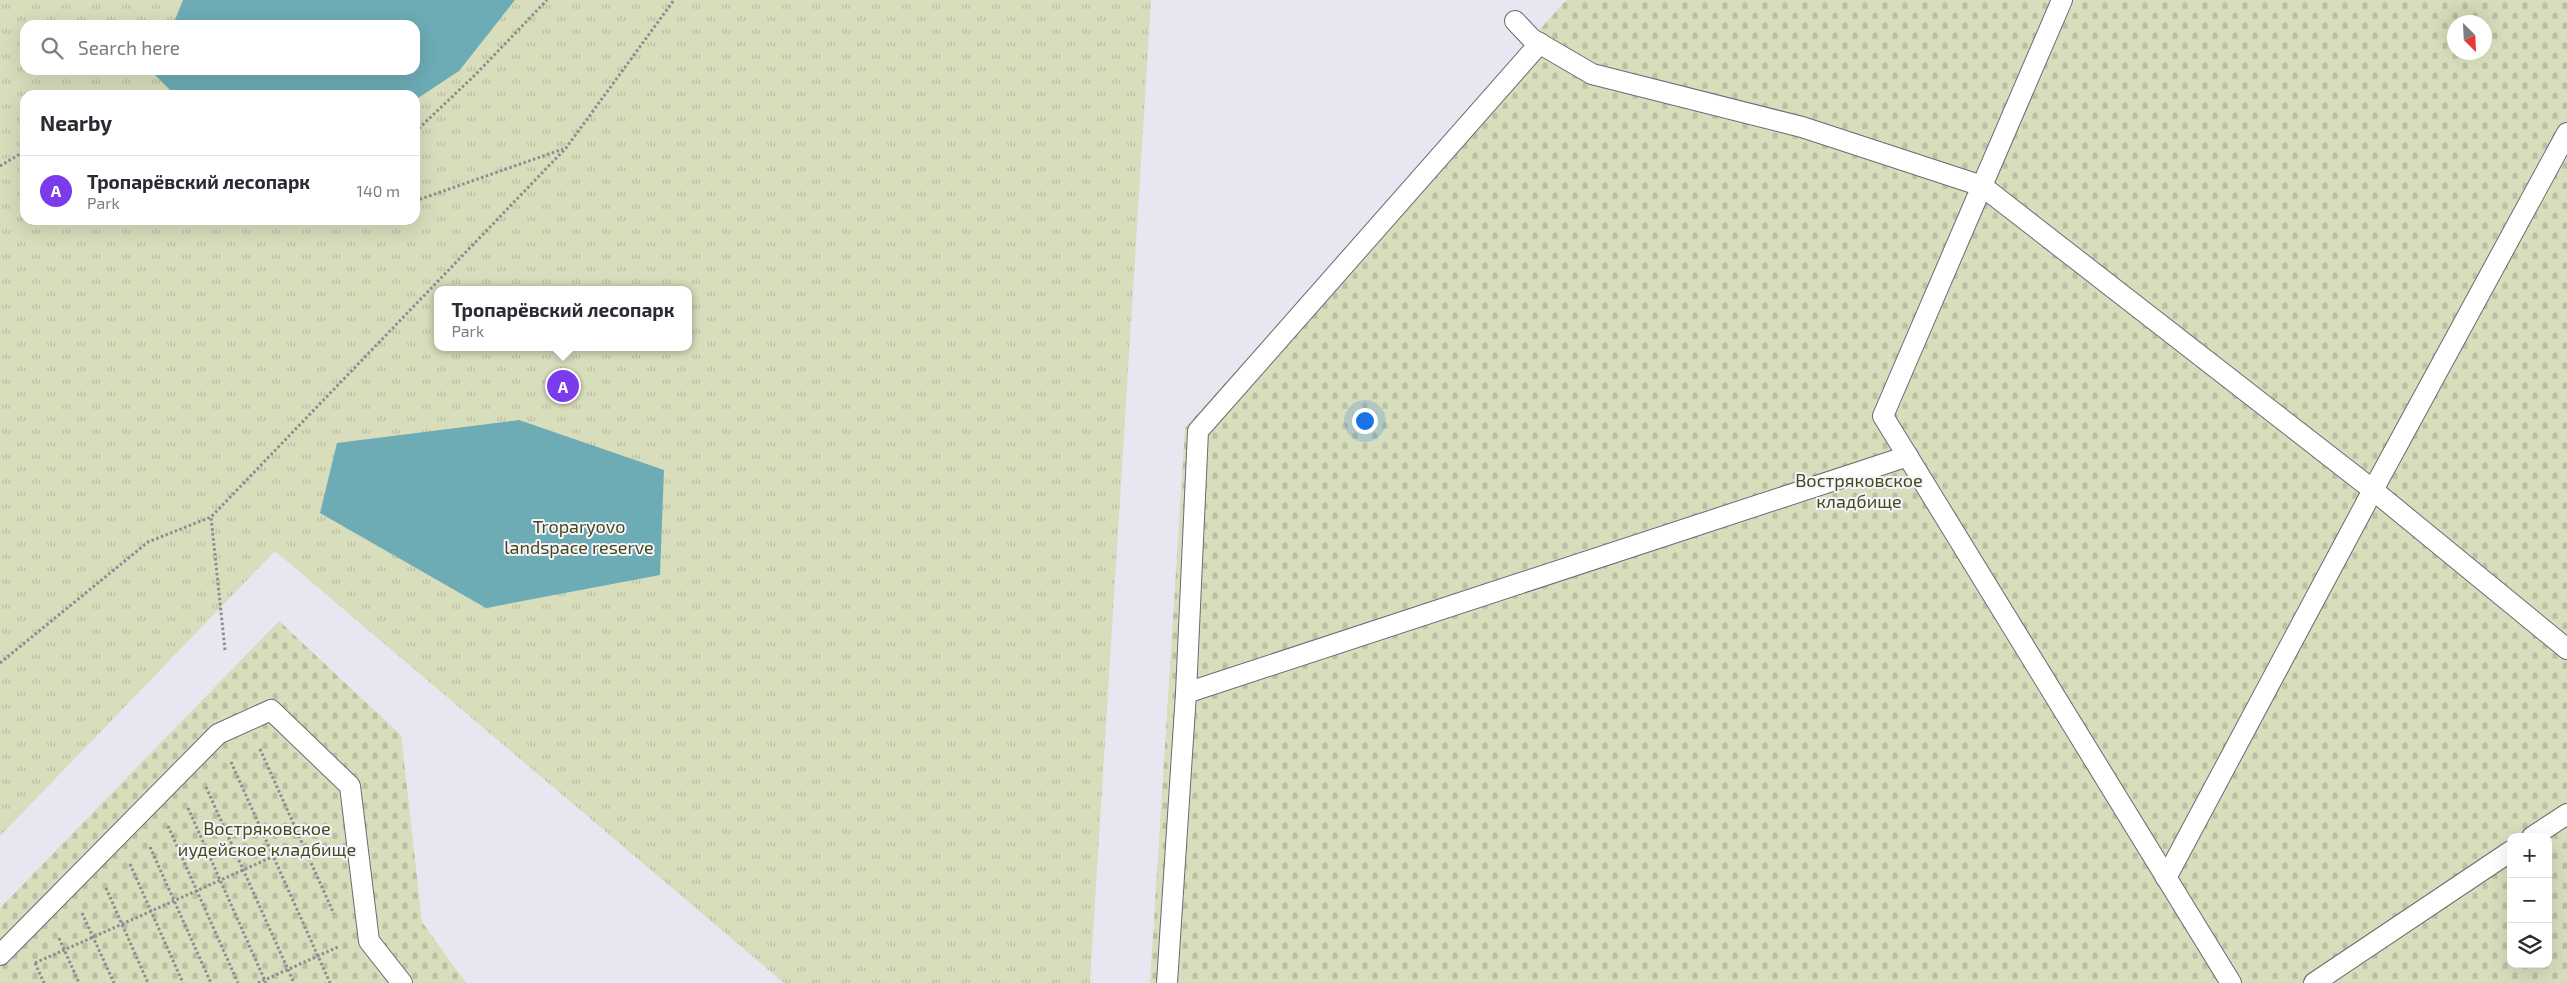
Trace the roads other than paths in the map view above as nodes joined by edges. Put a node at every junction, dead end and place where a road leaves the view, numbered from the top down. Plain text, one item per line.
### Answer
1 (2062, 0) edge
2 (1515, 21) dead end
3 (1540, 43) junction
4 (2567, 133) edge
5 (1982, 186) junction
6 (1908, 456) junction
7 (2373, 490) junction
8 (2567, 648) edge
9 (1186, 693) junction
10 (2567, 814) edge
11 (2538, 833) edge
12 (2507, 854) edge
13 (2166, 878) junction
14 (0, 954) edge
15 (402, 983) edge
16 (1167, 983) edge
17 (2231, 983) edge
18 (2314, 983) edge

1 - 5 lane
2 - 3 lane
3 - 5 lane
3 - 9 lane
4 - 7 lane
5 - 6 lane
5 - 7 lane
6 - 9 lane
6 - 13 lane
7 - 8 lane
7 - 13 lane
9 - 16 lane
10 - 11 lane
12 - 18 lane
13 - 17 lane
14 - 15 lane

